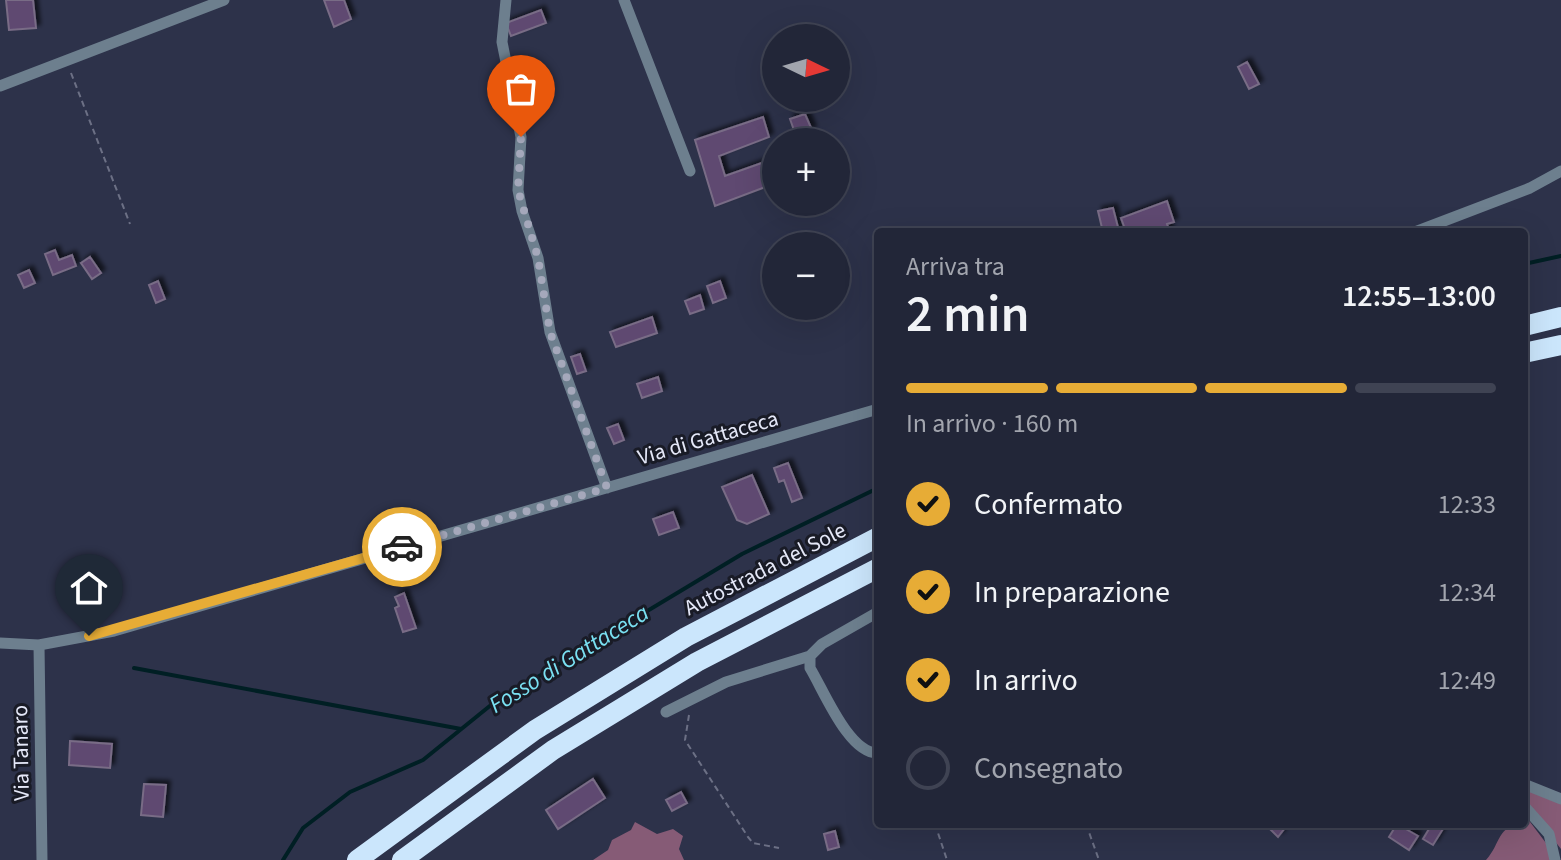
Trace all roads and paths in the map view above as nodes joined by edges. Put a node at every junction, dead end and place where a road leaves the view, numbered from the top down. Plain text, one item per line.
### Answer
1 (224, 0) edge
2 (506, 0) edge
3 (624, 0) edge
4 (66, 61) junction
5 (0, 86) edge
6 (690, 171) dead end
7 (1561, 171) edge
8 (130, 224) dead end
9 (1425, 228) edge
10 (1561, 317) edge
11 (1528, 325) edge
12 (1561, 345) edge
13 (1528, 352) edge
14 (874, 410) edge
15 (607, 488) junction
16 (874, 539) edge
17 (874, 570) edge
18 (874, 614) edge
19 (0, 643) edge
20 (39, 645) junction
21 (810, 656) junction
22 (692, 698) junction
23 (666, 712) dead end
24 (874, 753) edge
25 (1528, 786) edge
26 (1561, 799) edge
27 (1528, 810) edge
28 (936, 828) edge
29 (1087, 828) edge
30 (779, 848) dead end
31 (42, 860) edge
32 (357, 860) edge
33 (402, 860) edge
34 (947, 860) edge
35 (1099, 860) edge
36 (1555, 860) edge

1 - 4 street
2 - 15 street
3 - 6 street
4 - 5 street
4 - 8 path
7 - 9 street
10 - 11 highway
12 - 13 highway
14 - 15 street, Via di Gattaceca
15 - 20 street, Via di Gattaceca
16 - 32 highway, Autostrada del Sole
17 - 33 highway
18 - 21 street
19 - 20 street, Via di Gattaceca
20 - 31 street, Via Tanaro
21 - 22 street
21 - 24 street
22 - 23 street
22 - 30 path
25 - 26 street
27 - 36 street
28 - 34 path
29 - 35 path

